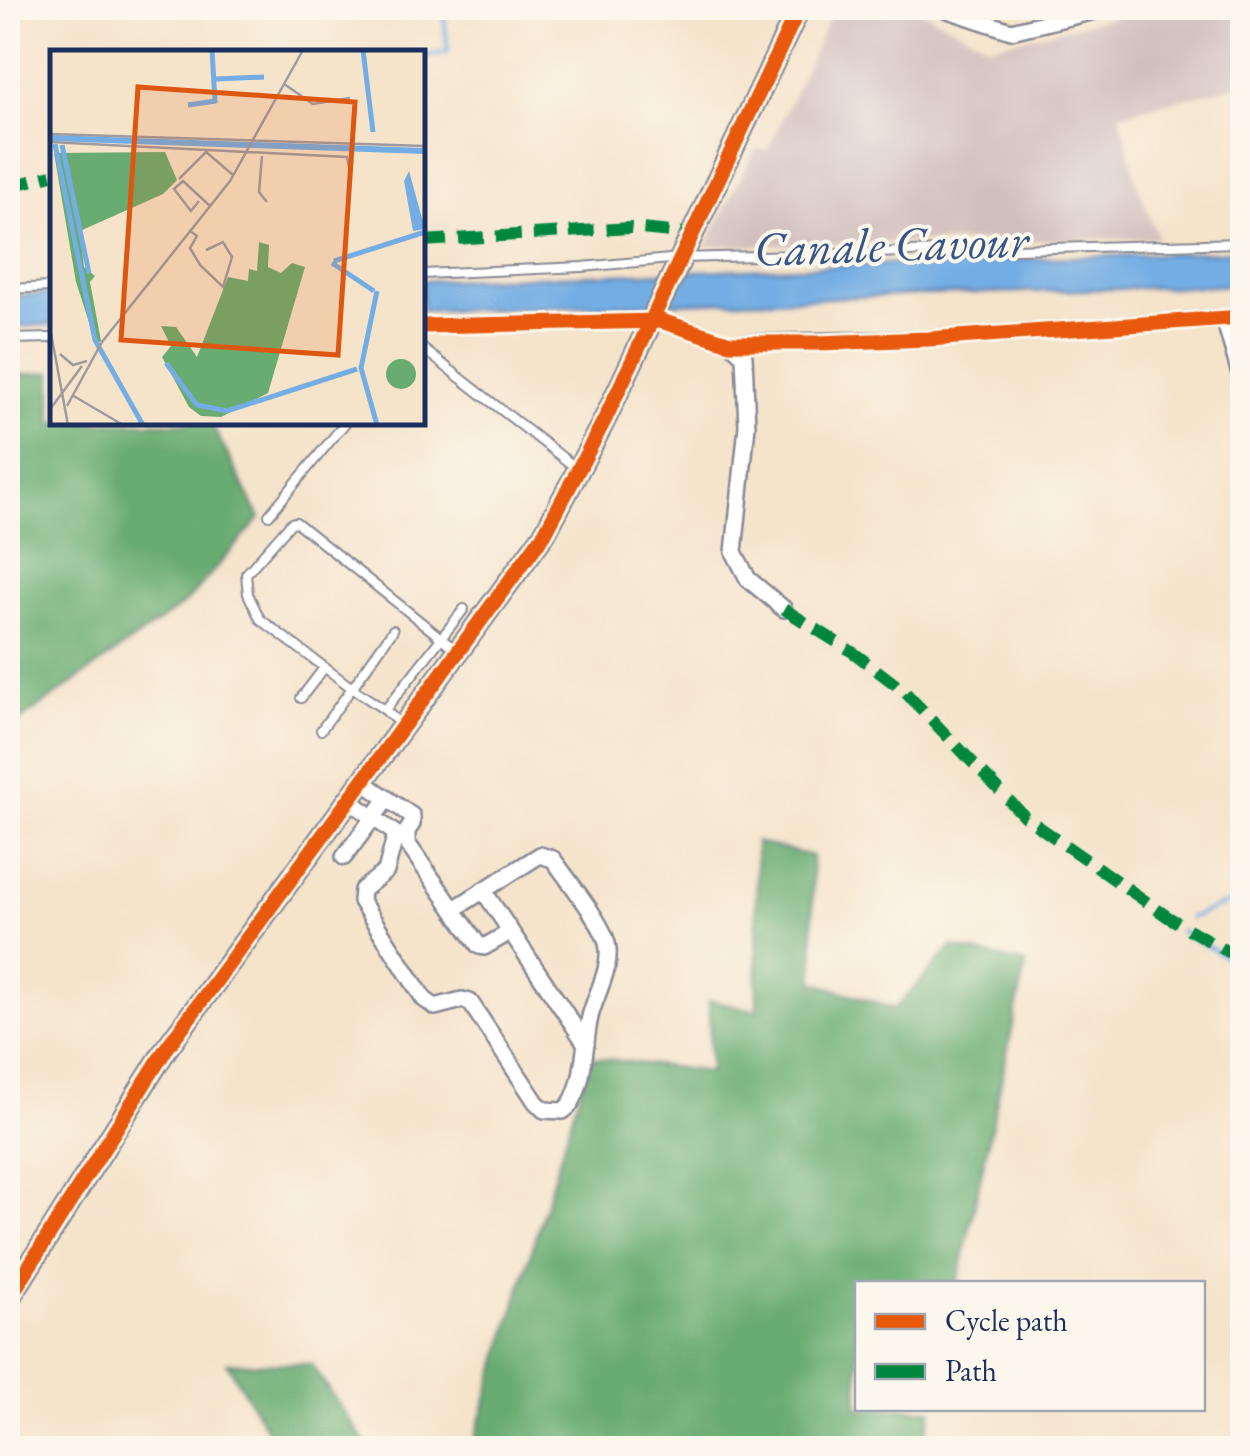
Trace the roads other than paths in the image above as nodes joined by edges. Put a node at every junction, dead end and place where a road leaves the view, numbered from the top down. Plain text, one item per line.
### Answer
1 (799, 8) edge
2 (942, 8) edge
3 (1106, 8) edge
4 (1242, 243) edge
5 (679, 263) junction
6 (425, 274) edge
7 (50, 287) edge
8 (8, 289) edge
9 (654, 317) junction
10 (425, 326) edge
11 (50, 338) edge
12 (8, 339) edge
13 (730, 343) junction
14 (425, 350) edge
15 (1242, 381) edge
16 (344, 425) edge
17 (580, 470) junction
18 (269, 515) dead end
19 (464, 609) dead end
20 (784, 609) dead end
21 (394, 630) dead end
22 (441, 638) junction
23 (460, 652) junction
24 (324, 668) junction
25 (352, 688) junction
26 (301, 698) dead end
27 (384, 710) junction
28 (403, 727) junction
29 (321, 730) dead end
30 (363, 782) junction
31 (349, 800) junction
32 (387, 800) junction
33 (373, 818) junction
34 (344, 857) dead end
35 (484, 890) junction
36 (454, 909) junction
37 (510, 932) junction
38 (586, 1044) junction
39 (8, 1300) edge

1 - 5 street
2 - 3 street
4 - 5 lane
5 - 6 lane
5 - 9 street
7 - 8 lane
9 - 10 lane
9 - 13 street
9 - 17 street
11 - 12 lane
13 - 15 street
13 - 20 street
14 - 17 lane
16 - 18 lane
17 - 23 street
19 - 22 lane
21 - 25 lane
22 - 23 lane
22 - 24 lane
22 - 27 lane
23 - 28 street
24 - 25 lane
24 - 26 lane
25 - 27 lane
25 - 29 lane
27 - 28 lane
28 - 30 street
30 - 31 street
30 - 32 street
31 - 33 street
31 - 39 street
32 - 33 street
32 - 36 street
33 - 34 street
33 - 38 street
35 - 36 street
35 - 37 street
35 - 38 street
36 - 37 street
37 - 38 street

